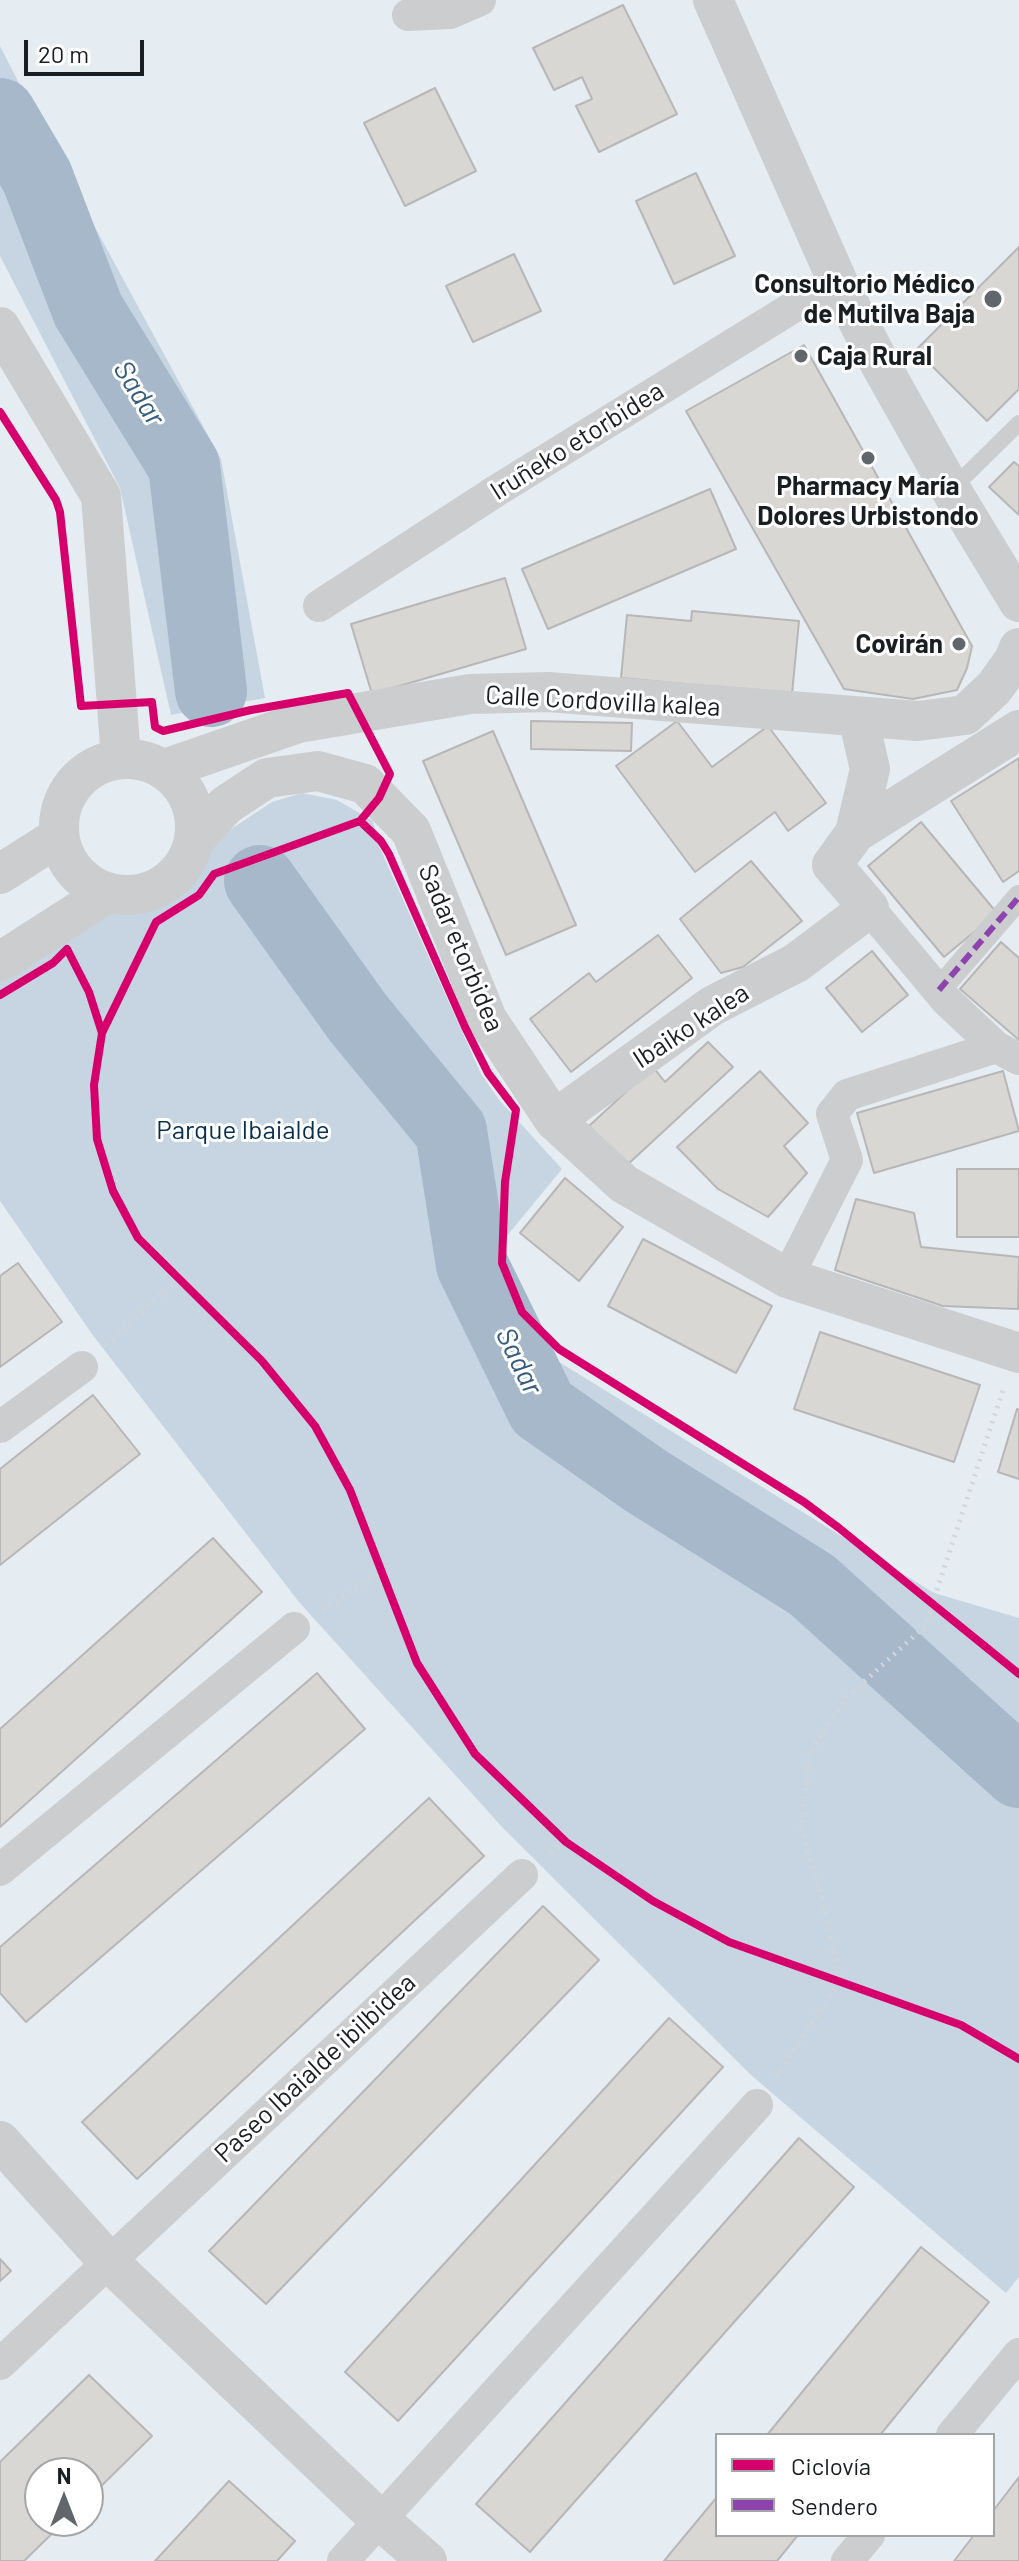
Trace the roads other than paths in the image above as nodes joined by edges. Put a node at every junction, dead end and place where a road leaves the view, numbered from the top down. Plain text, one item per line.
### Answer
1 (480, 0) edge
2 (713, 0) edge
3 (408, 15) dead end
4 (837, 280) junction
5 (0, 327) edge
6 (1019, 423) edge
7 (951, 490) junction
8 (1019, 602) edge
9 (319, 606) dead end
10 (1017, 659) edge
11 (858, 717) junction
12 (1019, 730) edge
13 (121, 758) junction
14 (165, 769) junction
15 (855, 833) junction
16 (58, 837) junction
17 (195, 839) junction
18 (0, 874) edge
19 (106, 894) junction
20 (1019, 897) edge
21 (869, 908) junction
22 (0, 962) edge
23 (939, 990) junction
24 (1008, 1053) edge
25 (554, 1120) junction
26 (787, 1278) junction
27 (1013, 1364) edge
28 (82, 1367) road end
29 (0, 1427) edge
30 (294, 1628) road end
31 (0, 1870) edge
32 (522, 1875) dead end
33 (757, 2105) road end
34 (0, 2141) edge
35 (108, 2261) junction
36 (1019, 2354) edge
37 (0, 2364) edge
38 (954, 2433) edge
39 (380, 2520) junction
40 (867, 2537) edge
41 (343, 2561) edge
42 (427, 2561) edge
43 (847, 2561) edge

1 - 3 street
2 - 4 street
4 - 7 street
4 - 9 street, Iruñeko etorbidea
5 - 13 street
6 - 7 lane
7 - 8 street
10 - 11 street, Calle Cordovilla kalea
11 - 14 street, Calle Cordovilla kalea
11 - 15 street
12 - 15 street
13 - 14 street
13 - 16 street
14 - 17 street
15 - 21 street
16 - 18 street
16 - 19 street
17 - 19 street
17 - 25 street, Sadar etorbidea
19 - 22 street
20 - 23 street
21 - 23 street
21 - 25 street, Ibaiko kalea
23 - 24 street
24 - 26 street
25 - 26 street, Sadar etorbidea
26 - 27 street, Sadar etorbidea
28 - 29 street
30 - 31 street
32 - 35 street, Paseo Ibaialde ibilbidea
33 - 39 street
34 - 35 street
35 - 37 street, Paseo Ibaialde ibilbidea
35 - 39 street
36 - 38 street
39 - 41 street
39 - 42 street
40 - 43 street

